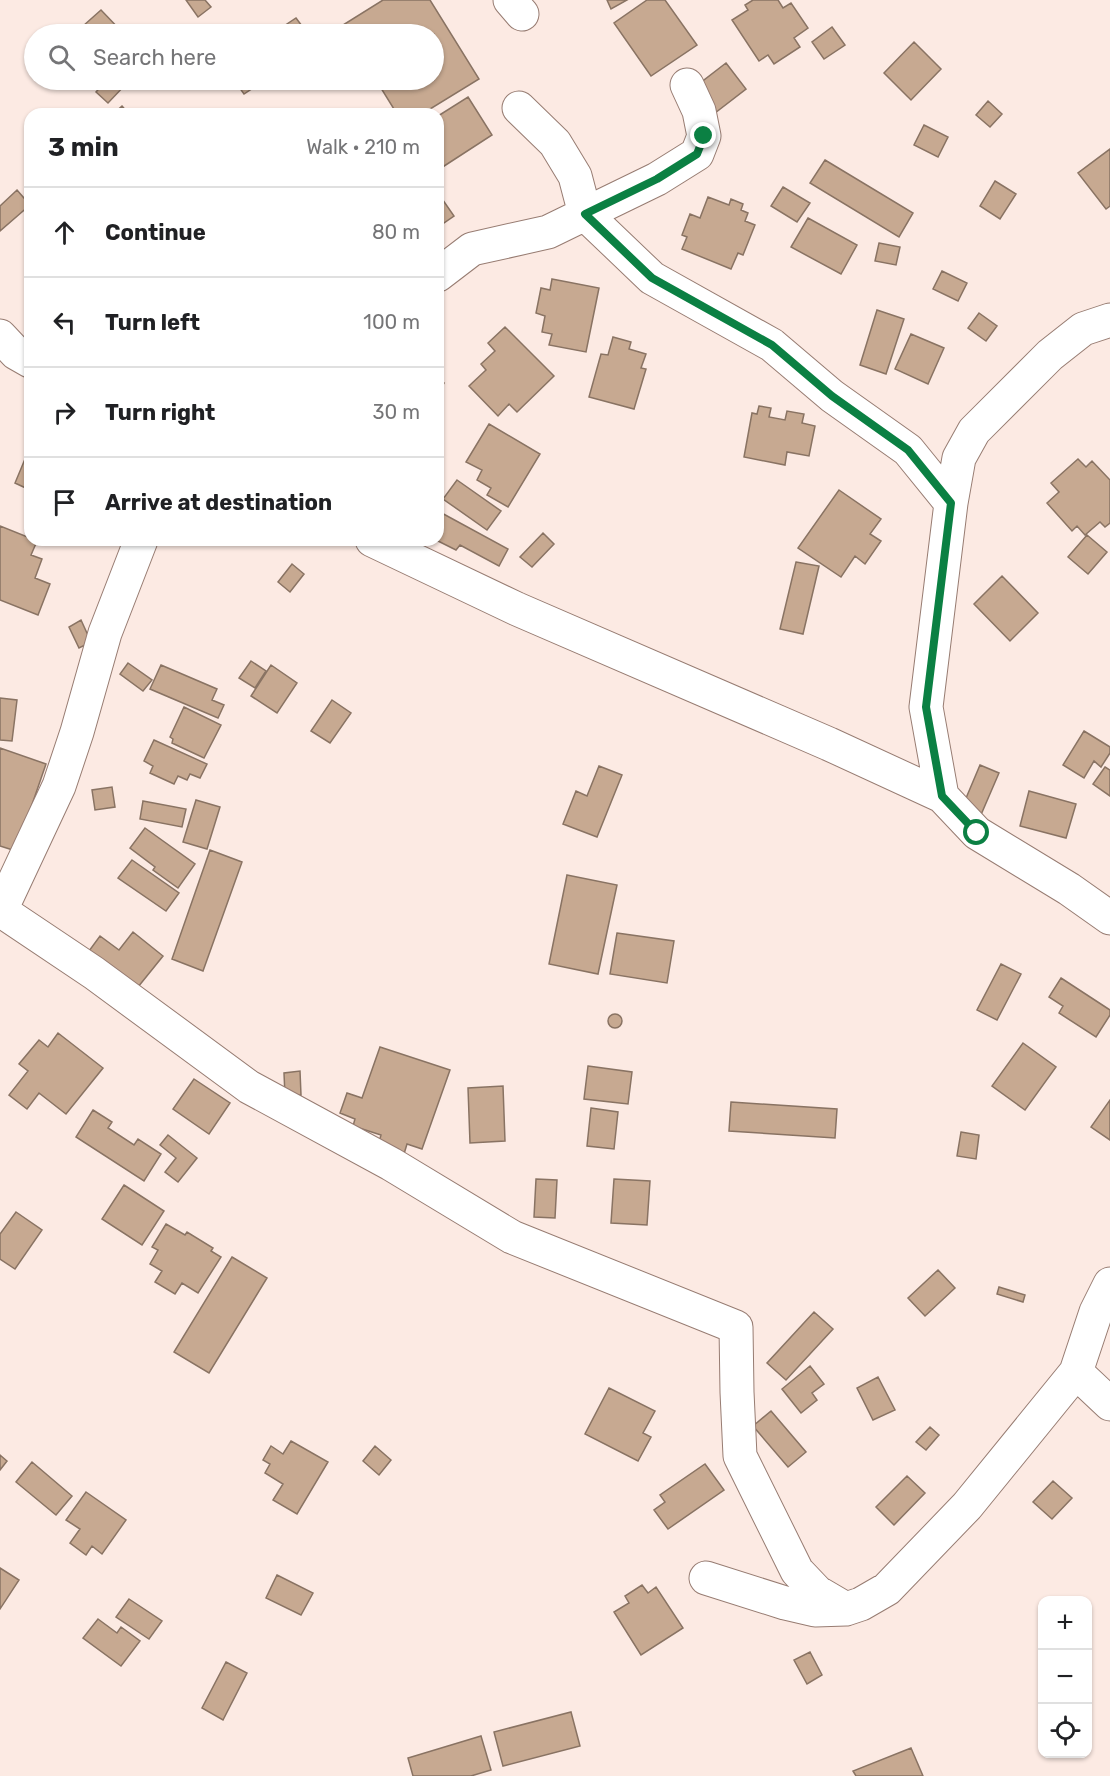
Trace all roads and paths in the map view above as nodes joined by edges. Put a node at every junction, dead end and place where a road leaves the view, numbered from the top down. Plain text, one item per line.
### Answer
1 (687, 85) dead end
2 (519, 108) dead end
3 (585, 214) junction
4 (444, 270) edge
5 (1110, 320) edge
6 (0, 336) edge
7 (24, 358) edge
8 (951, 503) junction
9 (139, 546) edge
10 (385, 546) edge
11 (942, 796) junction
12 (0, 911) edge
13 (1110, 918) edge
14 (1110, 1284) edge
15 (1076, 1372) junction
16 (1110, 1404) edge
17 (706, 1578) dead end
18 (846, 1609) junction

1 - 3 street
2 - 3 street
3 - 4 street
3 - 8 street
5 - 8 street
6 - 7 street
8 - 11 street
9 - 12 street
10 - 11 street
11 - 13 street
12 - 18 street
14 - 15 street
15 - 16 street
15 - 18 street
17 - 18 street

